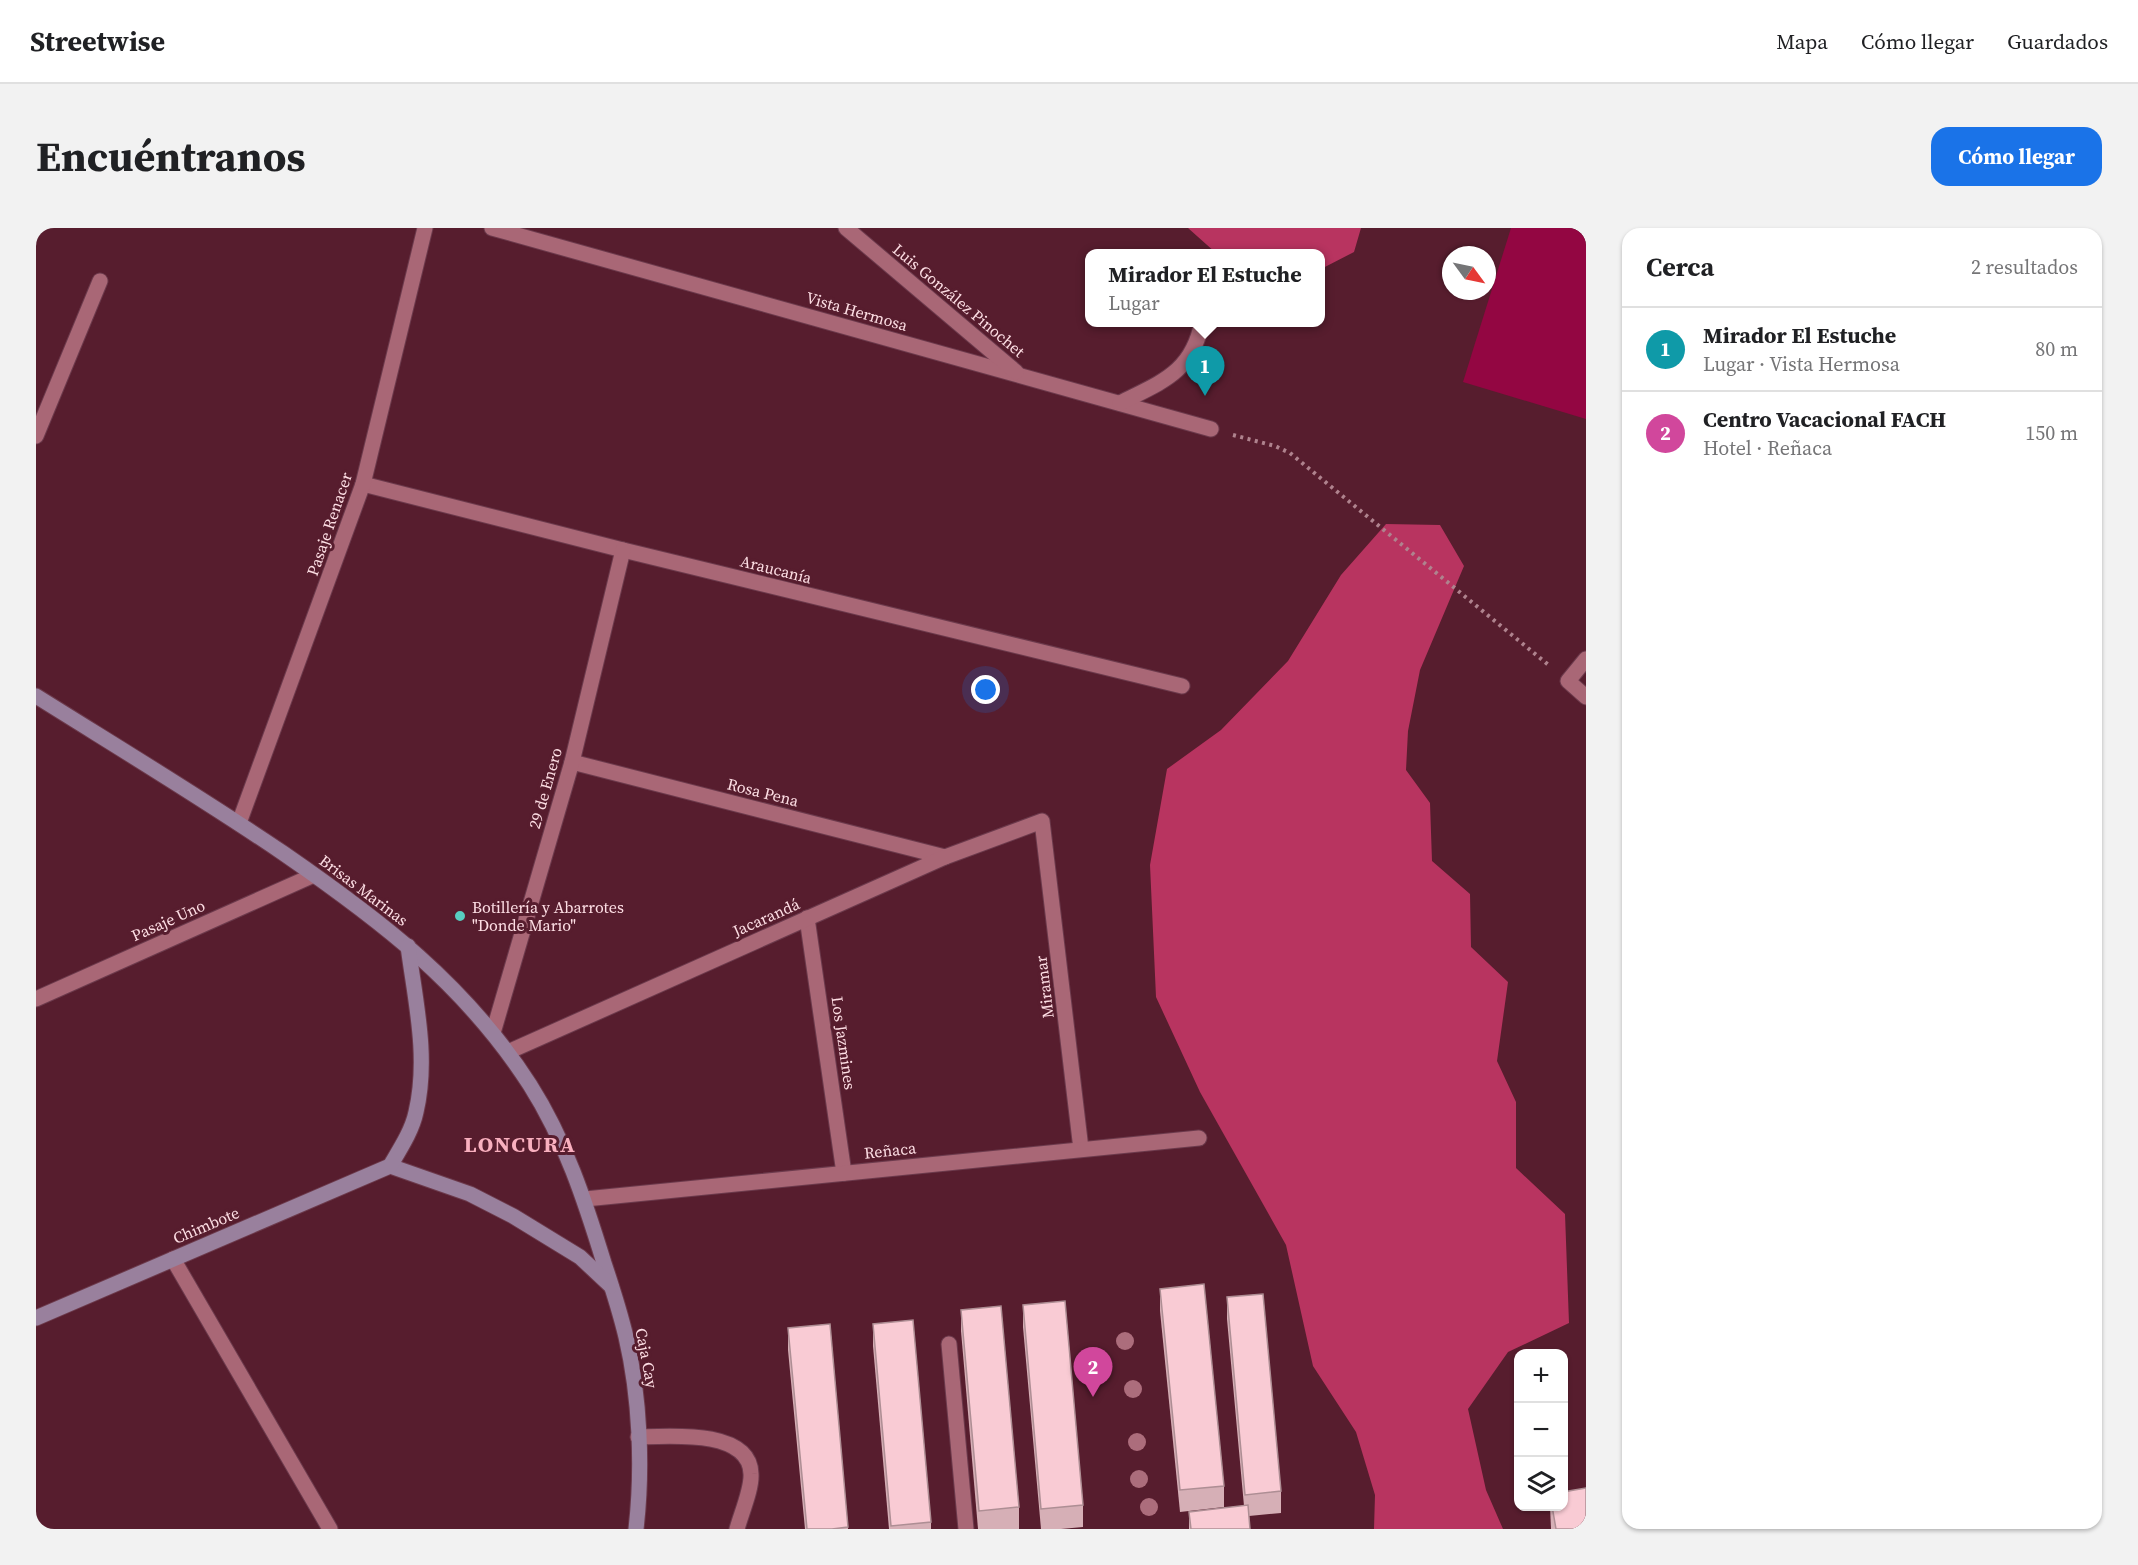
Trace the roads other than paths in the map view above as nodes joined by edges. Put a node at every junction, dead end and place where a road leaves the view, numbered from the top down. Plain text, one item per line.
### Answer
1 (425, 228) edge
2 (492, 228) edge
3 (846, 228) edge
4 (100, 281) dead end
5 (1201, 327) edge
6 (1021, 376) junction
7 (1120, 403) junction
8 (1211, 429) road end
9 (36, 436) edge
10 (363, 484) junction
11 (623, 550) junction
12 (1586, 659) edge
13 (1182, 686) dead end
14 (36, 696) edge
15 (1586, 697) edge
16 (572, 762) junction
17 (1042, 821) joint
18 (239, 823) junction
19 (945, 857) junction
20 (314, 875) junction
21 (807, 918) junction
22 (408, 946) junction
23 (36, 999) edge
24 (494, 1033) junction
25 (508, 1052) junction
26 (1199, 1138) dead end
27 (1081, 1149) junction
28 (390, 1166) junction
29 (844, 1173) junction
30 (585, 1198) junction
31 (173, 1259) junction
32 (612, 1286) junction
33 (36, 1318) edge
34 (949, 1344) dead end
35 (638, 1437) junction
36 (330, 1529) edge
37 (636, 1529) edge
38 (737, 1529) edge
39 (966, 1529) edge

1 - 10 street, Pasaje Renacer
2 - 6 street, Vista Hermosa
3 - 6 street, Luis González Pinochet
4 - 9 street
5 - 7 street
6 - 7 street, Vista Hermosa
7 - 8 street, Vista Hermosa
10 - 11 street, Araucanía
10 - 18 street, Pasaje Renacer
11 - 13 street, Araucanía
11 - 16 street, 29 de Enero
12 - 15 street
14 - 18 street, Brisas Marinas
16 - 19 street, Rosa Pena
16 - 24 street, 29 de Enero
17 - 19 street, Jacarandá
17 - 27 street, Miramar
18 - 20 street, Brisas Marinas
19 - 21 street, Jacarandá
20 - 22 street, Brisas Marinas
20 - 23 street, Pasaje Uno
21 - 25 street, Jacarandá
21 - 29 street, Los Jazmines
22 - 24 street, Brisas Marinas
22 - 28 street
24 - 25 street, Brisas Marinas
25 - 30 street, Brisas Marinas
26 - 27 street, Reñaca
27 - 29 street, Reñaca
28 - 31 street, Chimbote
28 - 32 street
29 - 30 street, Reñaca
30 - 32 street, Caja Cay
31 - 33 street, Chimbote
31 - 36 street
32 - 35 street, Caja Cay
34 - 39 street
35 - 37 street, Caja Cay
35 - 38 street

